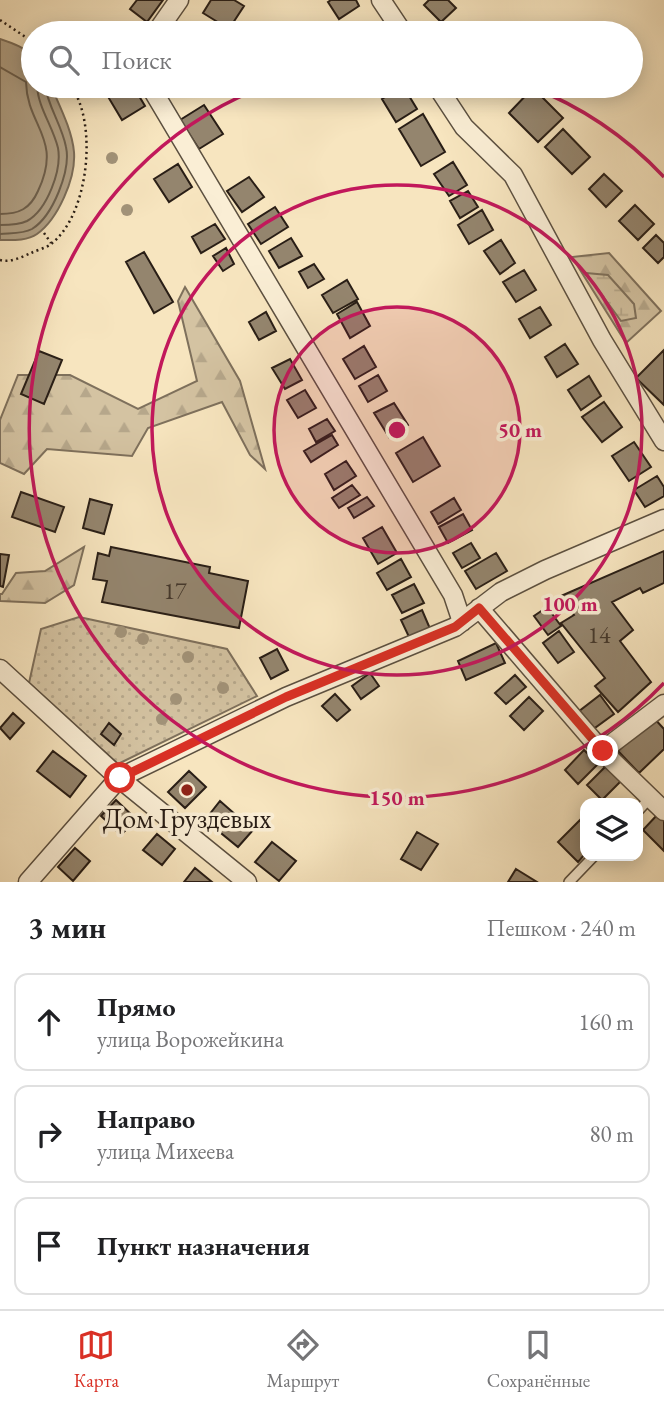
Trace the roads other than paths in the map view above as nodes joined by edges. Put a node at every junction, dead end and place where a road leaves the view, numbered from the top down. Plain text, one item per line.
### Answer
1 (179, 0) edge
2 (381, 0) edge
3 (164, 21) edge
4 (395, 21) edge
5 (157, 98) edge
6 (446, 98) edge
7 (664, 441) edge
8 (664, 519) edge
9 (479, 608) junction
10 (462, 622) junction
11 (0, 669) edge
12 (664, 704) edge
13 (603, 751) junction
14 (120, 778) junction
15 (644, 804) edge
16 (664, 811) edge
17 (589, 861) edge
18 (28, 882) edge
19 (247, 882) edge
20 (569, 882) edge

1 - 3 street
2 - 4 street
5 - 10 street
6 - 7 street
8 - 9 street
9 - 10 street
9 - 13 street
10 - 14 street
11 - 14 street
12 - 13 street
13 - 15 street
14 - 18 street
14 - 19 street
15 - 16 street
17 - 20 lane

